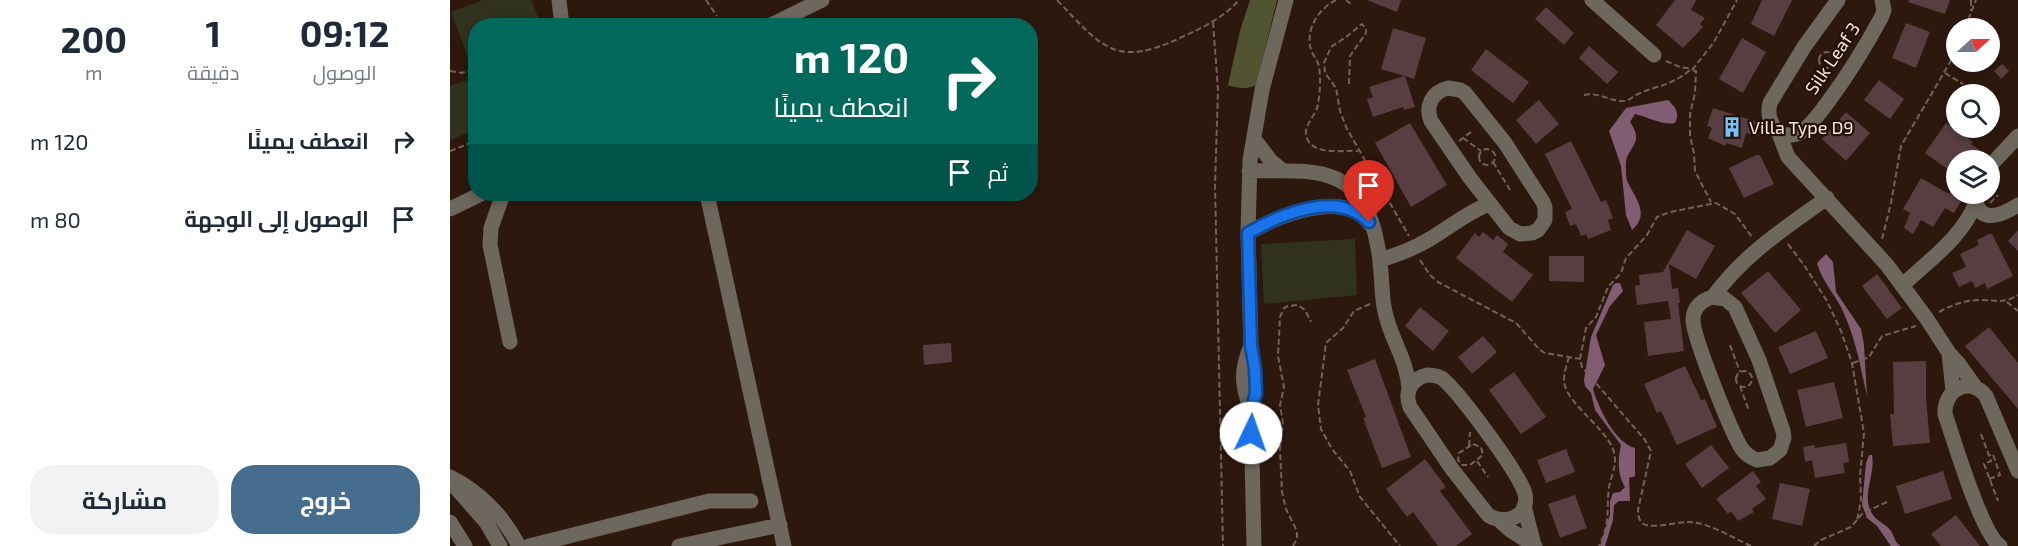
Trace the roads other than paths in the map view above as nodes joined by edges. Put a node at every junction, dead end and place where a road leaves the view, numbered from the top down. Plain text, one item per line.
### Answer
1 (559, 0) edge
2 (822, 0) edge
3 (1286, 0) edge
4 (1592, 0) edge
5 (1882, 0) edge
6 (1832, 4) edge
7 (561, 18) edge
8 (785, 18) edge
9 (1654, 55) road end
10 (1779, 131) junction
11 (1797, 134) junction
12 (2018, 136) edge
13 (1254, 139) junction
14 (2000, 155) edge
15 (1282, 170) junction
16 (1249, 171) junction
17 (1806, 176) junction
18 (1476, 188) junction
19 (1353, 189) junction
20 (1827, 198) junction
21 (468, 200) edge
22 (501, 201) edge
23 (709, 201) edge
24 (1489, 204) junction
25 (1974, 204) edge
26 (1979, 204) edge
27 (2018, 205) edge
28 (1345, 207) junction
29 (450, 209) edge
30 (1996, 216) junction
31 (1461, 217) junction
32 (1374, 230) junction
33 (1960, 231) junction
34 (1248, 233) junction
35 (1380, 260) junction
36 (1903, 285) junction
37 (1713, 297) junction
38 (510, 342) dead end
39 (1949, 353) junction
40 (1402, 355) junction
41 (1427, 375) junction
42 (1976, 388) junction
43 (1409, 389) junction
44 (1953, 391) junction
45 (2018, 471) edge
46 (450, 477) edge
47 (450, 483) edge
48 (751, 501) dead end
49 (1524, 506) junction
50 (1499, 520) junction
51 (450, 522) edge
52 (780, 525) junction
53 (750, 539) edge
54 (1534, 545) edge
55 (465, 546) edge
56 (500, 546) edge
57 (519, 546) edge
58 (528, 546) edge
59 (678, 546) edge
60 (784, 546) edge
61 (1254, 546) edge
62 (2000, 546) edge

1 - 7 street
2 - 8 street
3 - 13 street
4 - 9 street
5 - 11 street, Silk Leaf 3
6 - 10 street, Silk Leaf 3
10 - 11 street
10 - 17 street
11 - 17 street
12 - 14 street
13 - 15 street
13 - 16 street
15 - 16 street
15 - 19 street
16 - 34 street
17 - 20 street
18 - 24 street
18 - 24 street
18 - 31 street
19 - 28 street
19 - 32 street
20 - 36 street
20 - 37 street
21 - 29 street
22 - 38 street
23 - 52 street
24 - 31 street
25 - 33 street
26 - 30 street
27 - 30 street
28 - 32 street
28 - 34 street
30 - 33 street
31 - 35 street
32 - 35 street
33 - 36 street
34 - 61 street
35 - 40 street
36 - 39 street
37 - 37 street
39 - 42 street
39 - 44 street
40 - 41 street
40 - 43 street
41 - 43 street
41 - 49 street
42 - 44 street
42 - 45 street
43 - 50 street
44 - 62 street
46 - 57 street
47 - 56 street
48 - 58 street
49 - 50 street
49 - 54 street
50 - 54 street
51 - 55 street
52 - 53 street
52 - 60 street
53 - 59 street

